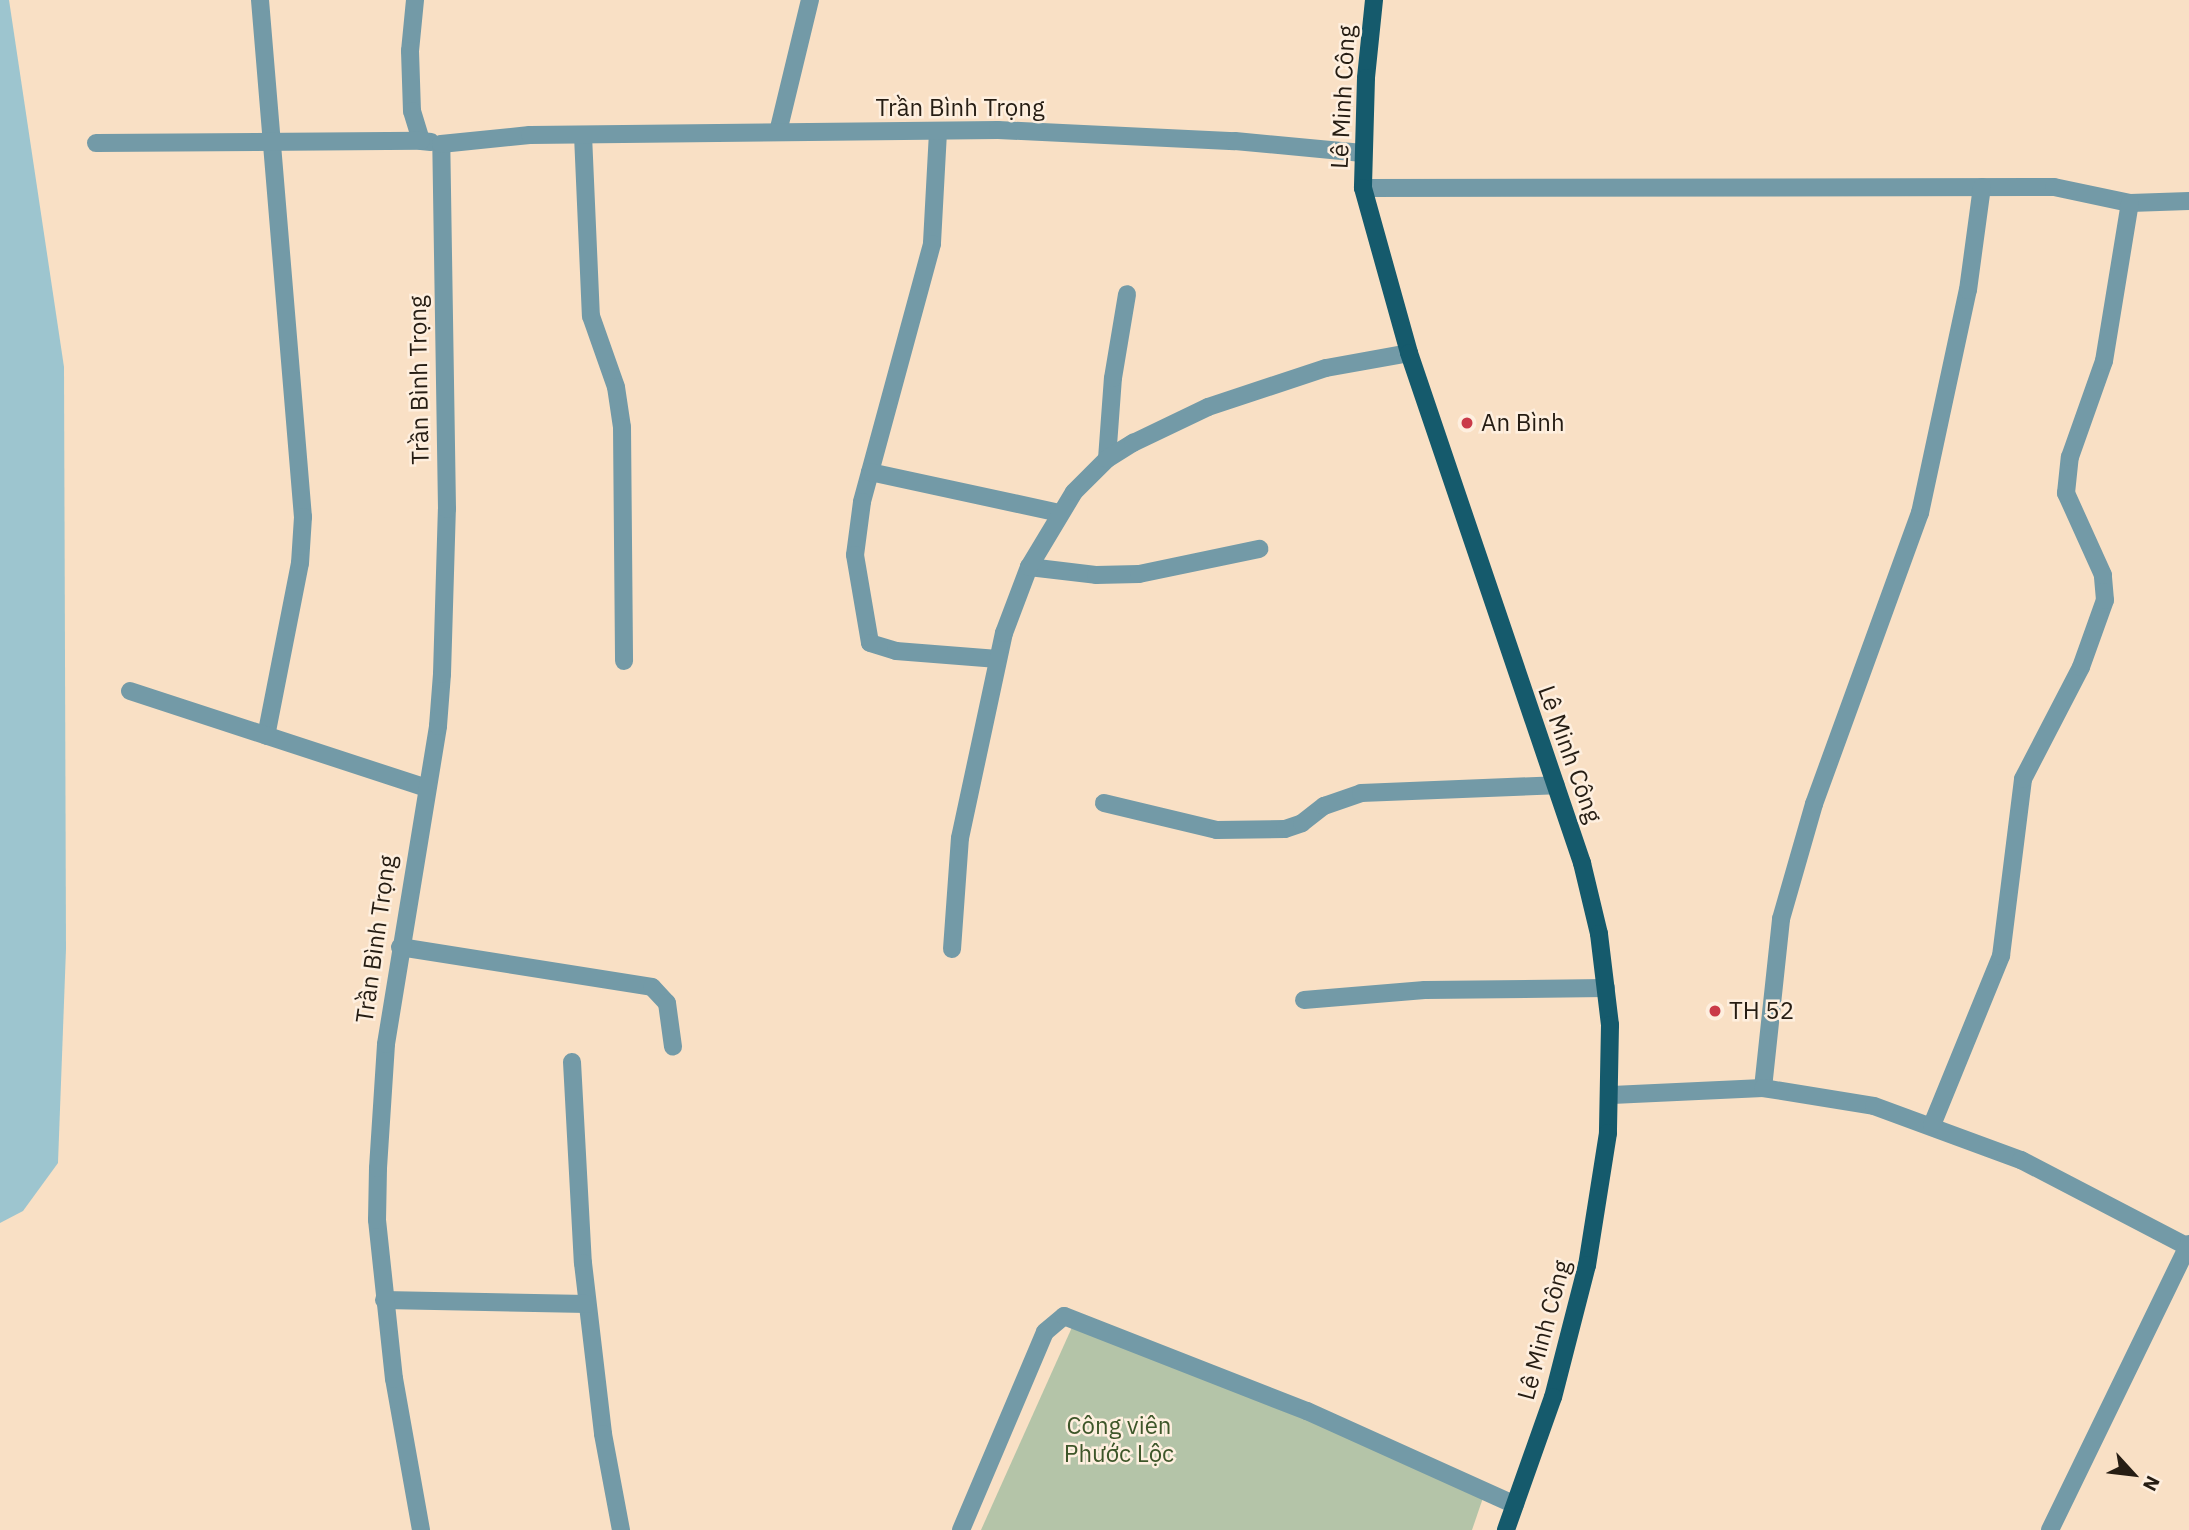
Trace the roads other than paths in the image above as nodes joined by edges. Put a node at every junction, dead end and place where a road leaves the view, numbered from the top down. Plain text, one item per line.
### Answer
1 (260, 0) edge
2 (415, 0) edge
3 (810, 0) edge
4 (1374, 0) edge
5 (778, 132) junction
6 (937, 132) junction
7 (583, 135) junction
8 (421, 141) junction
9 (96, 143) dead end
10 (270, 144) junction
11 (441, 144) junction
12 (1362, 153) junction
13 (1982, 187) junction
14 (1363, 188) junction
15 (2189, 201) edge
16 (2130, 204) junction
17 (1127, 294) dead end
18 (1409, 353) junction
19 (1107, 459) junction
20 (870, 472) junction
21 (1060, 513) junction
22 (1259, 549) dead end
23 (1029, 567) junction
24 (998, 659) junction
25 (624, 661) dead end
26 (130, 691) dead end
27 (266, 736) junction
28 (1556, 785) junction
29 (426, 788) junction
30 (1104, 803) dead end
31 (400, 947) junction
32 (952, 949) dead end
33 (1606, 988) junction
34 (1304, 1000) dead end
35 (673, 1047) dead end
36 (572, 1062) dead end
37 (1763, 1088) junction
38 (1612, 1095) junction
39 (1932, 1125) junction
40 (2188, 1246) edge
41 (384, 1300) junction
42 (587, 1304) junction
43 (1515, 1505) junction
44 (421, 1530) edge
45 (621, 1530) edge
46 (961, 1530) edge
47 (1506, 1530) edge
48 (2050, 1530) edge

1 - 10 street
2 - 8 street
3 - 5 street
4 - 12 main road, Lê Minh Công
5 - 6 street, Trần Bình Trọng
5 - 7 street, Trần Bình Trọng
6 - 12 street, Trần Bình Trọng
6 - 20 street
7 - 11 street, Trần Bình Trọng
7 - 25 street
8 - 10 street
8 - 11 street
9 - 10 street
10 - 27 street
11 - 29 street, Trần Bình Trọng
12 - 14 main road, Lê Minh Công
13 - 14 street
13 - 16 street
13 - 37 street
14 - 18 main road, Lê Minh Công
15 - 16 street
16 - 39 street
17 - 19 street
18 - 19 street
18 - 28 main road, Lê Minh Công
19 - 21 street
20 - 21 street
20 - 24 street
21 - 23 street
22 - 23 street
23 - 24 street
24 - 32 street
26 - 27 street
27 - 29 street
28 - 30 street
28 - 33 main road, Lê Minh Công
29 - 31 street, Trần Bình Trọng
31 - 35 street
31 - 41 street, Trần Bình Trọng
33 - 34 street
33 - 38 main road, Lê Minh Công
36 - 42 street
37 - 38 street
37 - 39 street
38 - 43 main road, Lê Minh Công
39 - 40 street
40 - 48 street
41 - 42 street
41 - 44 street, Trần Bình Trọng
42 - 45 street
43 - 46 street
43 - 47 main road, Lê Minh Công

